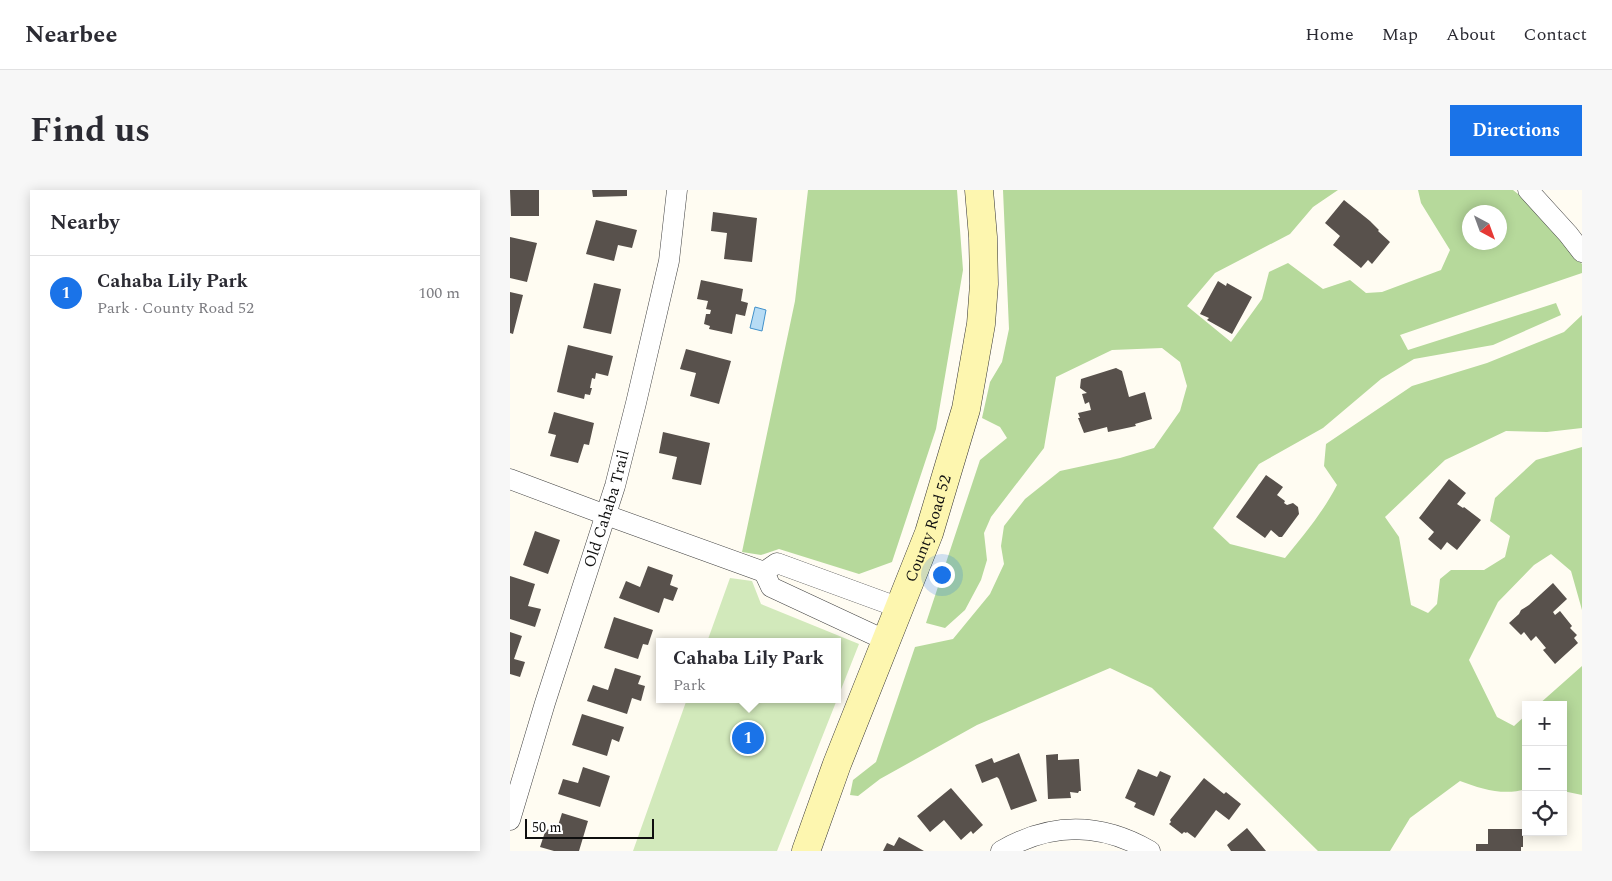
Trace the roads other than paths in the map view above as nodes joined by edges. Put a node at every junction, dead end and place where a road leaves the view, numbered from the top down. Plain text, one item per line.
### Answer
1 (677, 190) edge
2 (980, 190) edge
3 (1528, 190) edge
4 (1582, 252) edge
5 (510, 479) edge
6 (606, 516) junction
7 (764, 572) junction
8 (900, 608) junction
9 (887, 641) junction
10 (510, 820) edge
11 (806, 851) edge
12 (1001, 851) edge
13 (1150, 851) edge

1 - 6 street, Old Cahaba Trail
2 - 8 main road, County Road 52
3 - 4 street
5 - 6 street
6 - 7 street
6 - 10 street, Old Cahaba Trail
7 - 8 street
7 - 9 street
8 - 9 main road, County Road 52
9 - 11 main road, County Road 52
12 - 13 street

